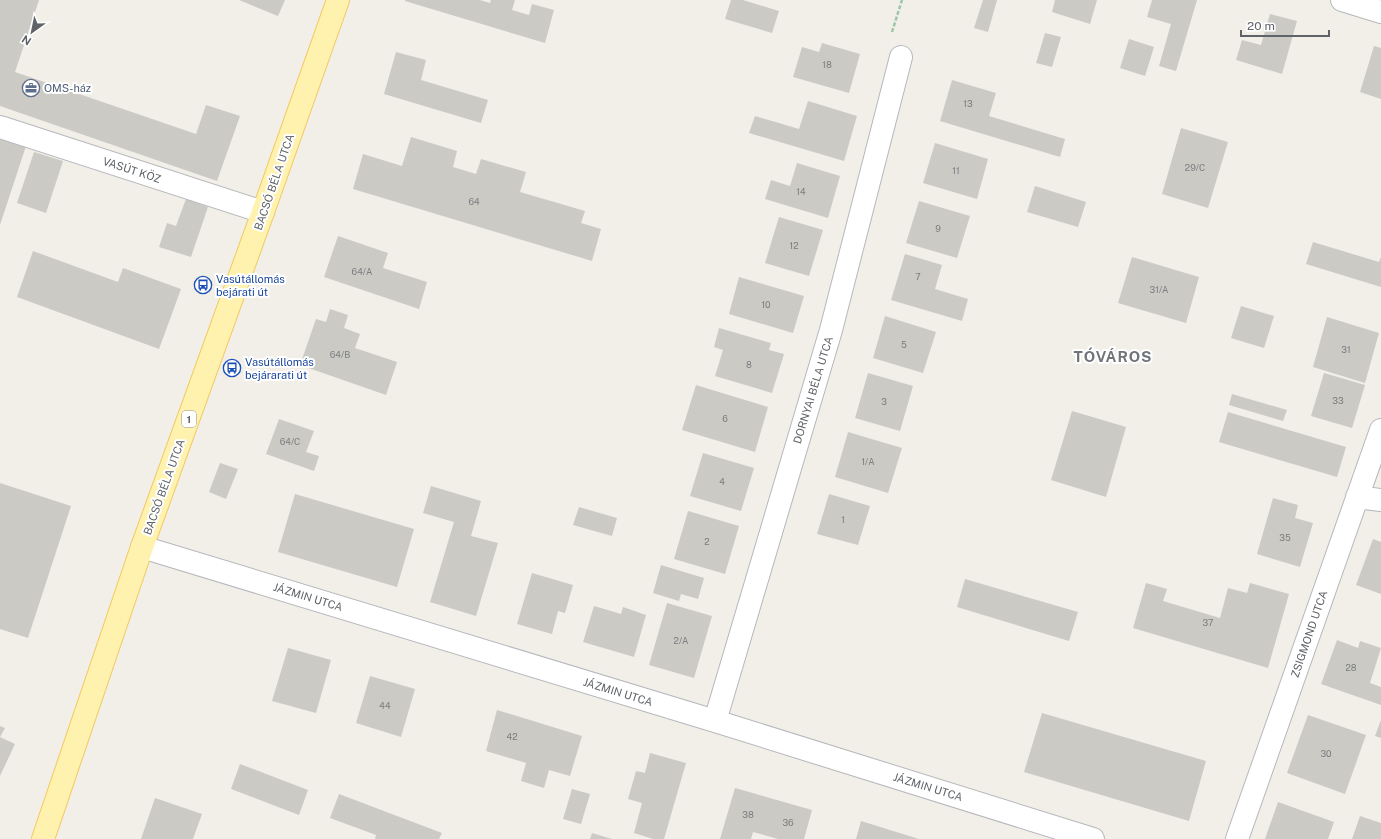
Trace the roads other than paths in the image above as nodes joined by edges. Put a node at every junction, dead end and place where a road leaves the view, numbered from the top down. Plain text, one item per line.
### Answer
1 (338, 0) edge
2 (1342, 0) edge
3 (1381, 12) edge
4 (901, 57) dead end
5 (0, 127) edge
6 (263, 212) junction
7 (1381, 430) edge
8 (1357, 497) junction
9 (1381, 500) edge
10 (142, 547) junction
11 (715, 721) junction
12 (43, 839) edge
13 (1093, 839) edge
14 (1237, 839) edge

1 - 6 main road, BACSÓ BÉLA UTCA / 1
2 - 3 street
4 - 11 street, DORNYAI BÉLA UTCA
5 - 6 street, VASÚT KÖZ
6 - 10 main road, BACSÓ BÉLA UTCA / 1
7 - 8 street, ZSIGMOND UTCA
8 - 9 street
8 - 14 street, ZSIGMOND UTCA
10 - 11 street, JÁZMIN UTCA
10 - 12 main road, BACSÓ BÉLA UTCA / 1
11 - 13 street, JÁZMIN UTCA

